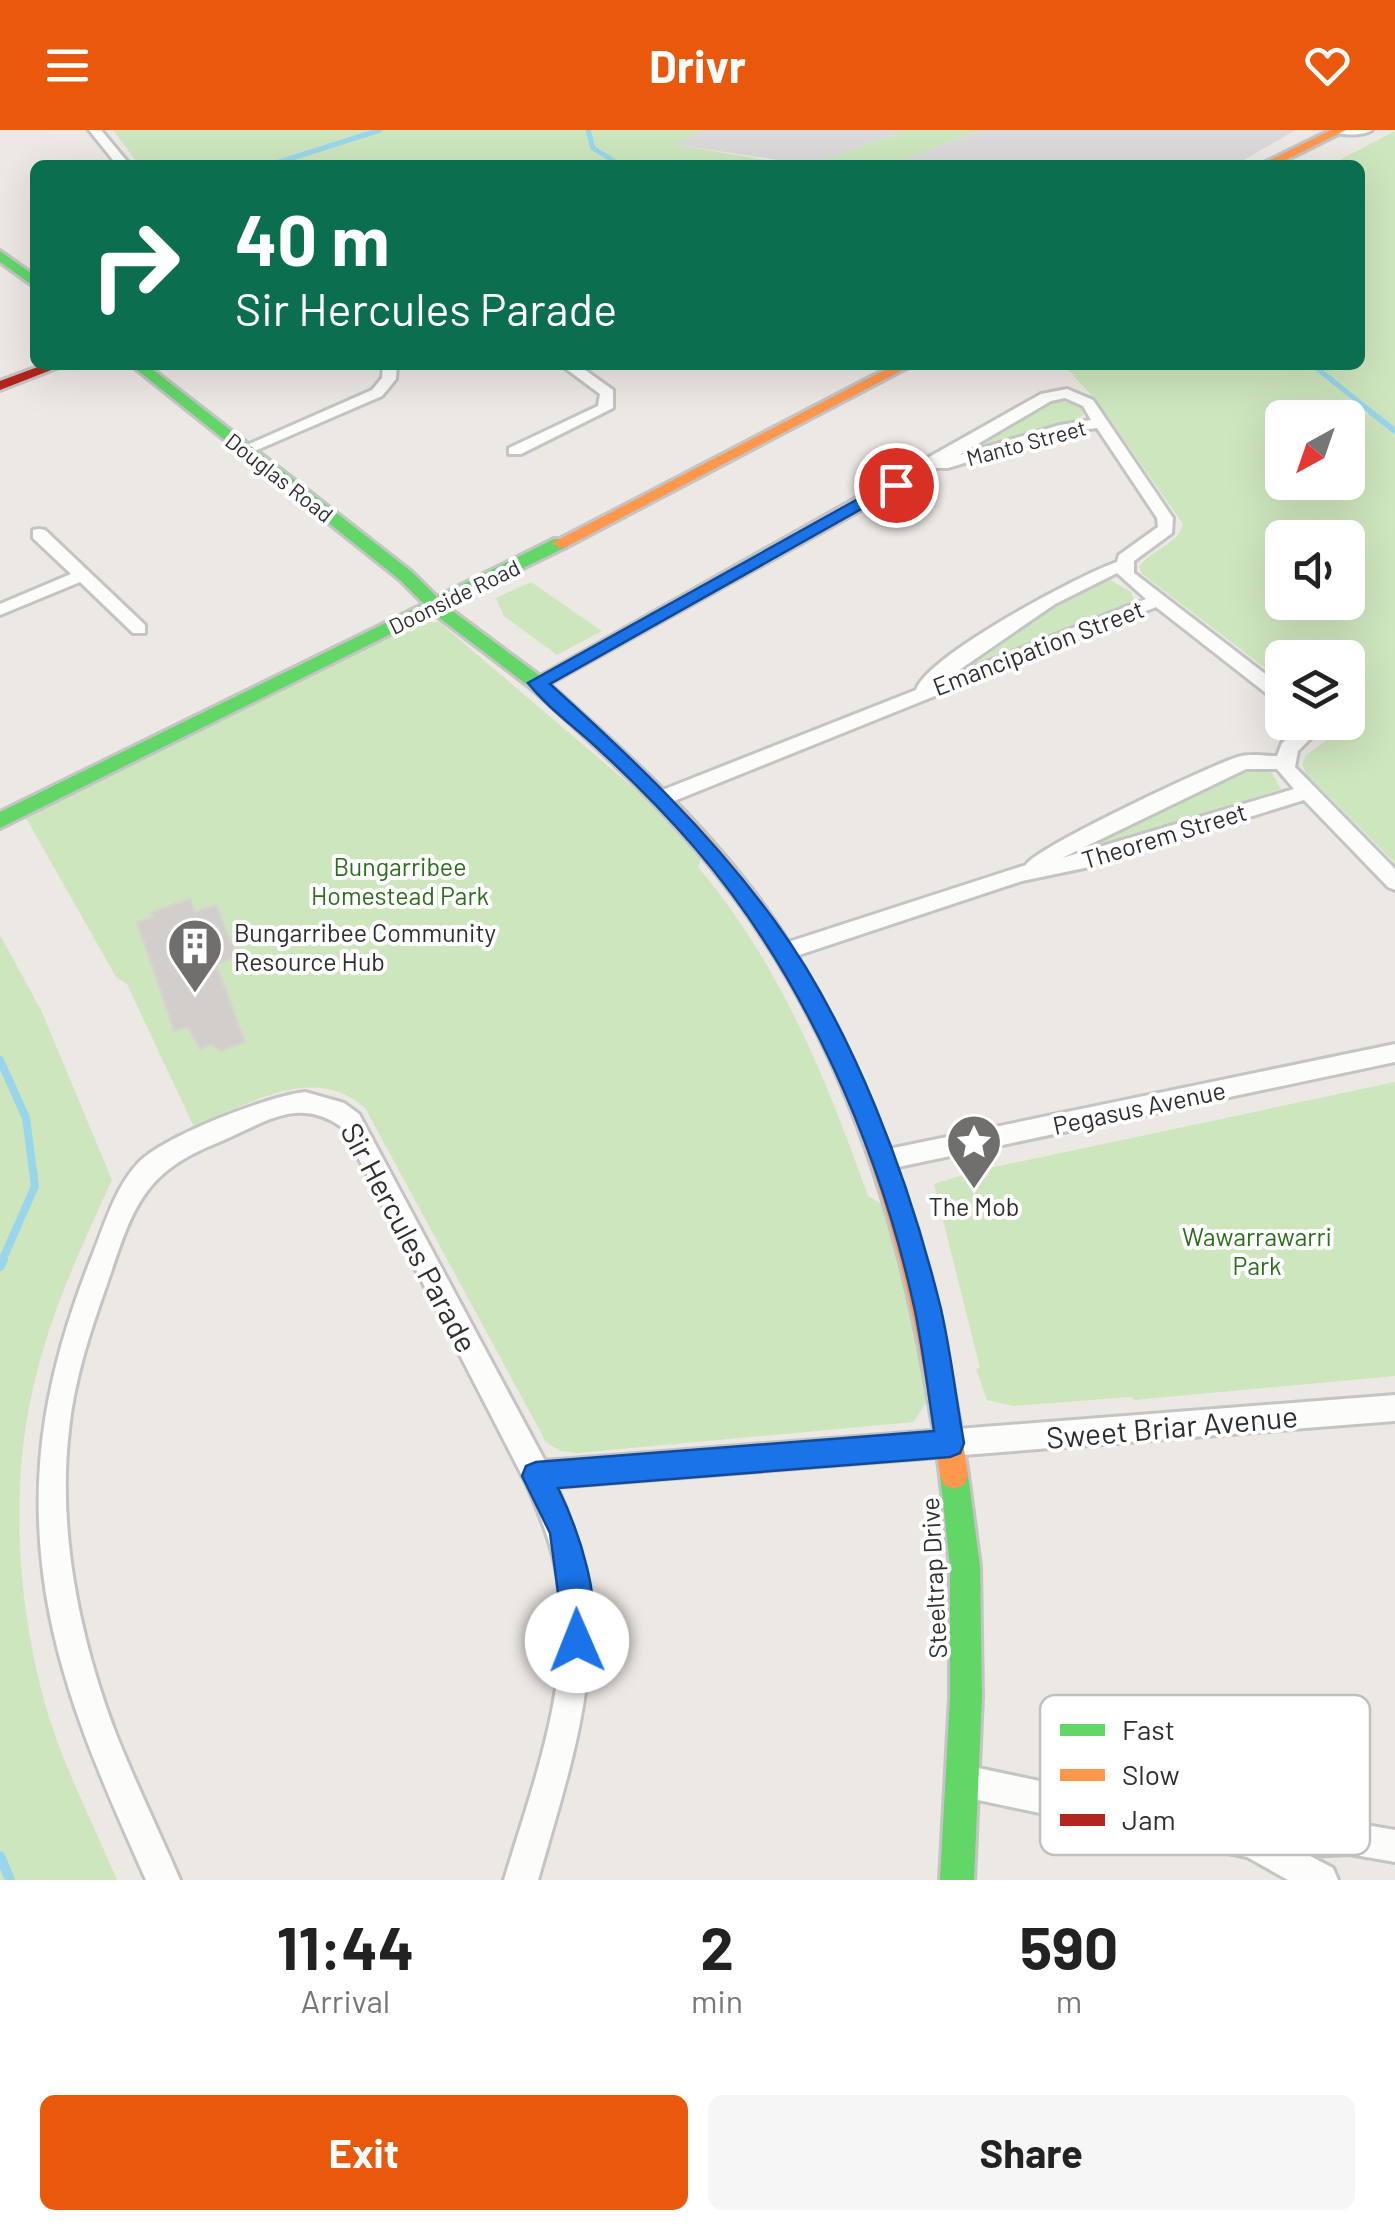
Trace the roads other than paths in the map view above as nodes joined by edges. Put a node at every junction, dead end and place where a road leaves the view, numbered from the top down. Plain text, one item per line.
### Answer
1 (96, 130) edge
2 (1339, 130) edge
3 (1367, 130) edge
4 (1314, 137) edge
5 (119, 160) edge
6 (1275, 160) edge
7 (1307, 160) edge
8 (0, 255) edge
9 (30, 279) edge
10 (43, 370) edge
11 (144, 370) edge
12 (390, 370) edge
13 (575, 370) edge
14 (862, 370) edge
15 (896, 370) edge
16 (0, 386) edge
17 (1100, 423) junction
18 (246, 449) junction
19 (515, 450) dead end
20 (924, 469) junction
21 (39, 534) dead end
22 (1123, 566) junction
23 (82, 574) junction
24 (435, 597) junction
25 (1158, 600) junction
26 (0, 610) edge
27 (139, 630) dead end
28 (537, 683) junction
29 (1265, 683) edge
30 (918, 693) junction
31 (1298, 740) edge
32 (1284, 763) junction
33 (51, 769) dead end
34 (1307, 792) junction
35 (662, 798) junction
36 (0, 821) edge
37 (1020, 874) junction
38 (1395, 882) edge
39 (784, 952) junction
40 (1395, 1053) edge
41 (884, 1160) junction
42 (1395, 1408) edge
43 (950, 1443) junction
44 (536, 1476) junction
45 (964, 1781) junction
46 (1040, 1797) edge
47 (1370, 1842) edge
48 (1395, 1846) edge
49 (1276, 1855) edge
50 (163, 1880) edge
51 (520, 1880) edge
52 (957, 1880) edge
53 (1321, 1880) edge

1 - 5 street
2 - 3 street
2 - 4 main road
3 - 7 main road
4 - 6 main road
8 - 9 main road
10 - 16 main road
11 - 18 main road, Douglas Road
12 - 18 street
13 - 19 street
14 - 24 main road, Doonside Road
15 - 24 main road, Doonside Road
17 - 20 street, Manto Street
17 - 20 street, Manto Street
17 - 22 street, Emancipation Street
18 - 24 main road, Douglas Road
20 - 28 street, Manto Street
21 - 23 street
22 - 25 street
22 - 30 street, Emancipation Street
23 - 26 street
23 - 27 street
24 - 28 main road, Steeltrap Drive
24 - 33 main road, Doonside Road
24 - 36 main road, Doonside Road
25 - 29 street
25 - 30 street, Emancipation Street
28 - 35 main road, Steeltrap Drive
30 - 35 street, Emancipation Street
31 - 32 street
32 - 34 street
32 - 37 street, Theorem Street
34 - 37 street, Theorem Street
34 - 38 street
35 - 39 main road, Steeltrap Drive
37 - 39 street, Theorem Street
39 - 41 main road, Steeltrap Drive
40 - 41 street, Pegasus Avenue
41 - 43 main road, Steeltrap Drive
42 - 43 street, Sweet Briar Avenue
43 - 44 street
43 - 45 main road, Steeltrap Drive
44 - 50 street, Sir Hercules Parade
44 - 51 street
45 - 46 street
45 - 52 main road, Steeltrap Drive
47 - 48 street
49 - 53 street

